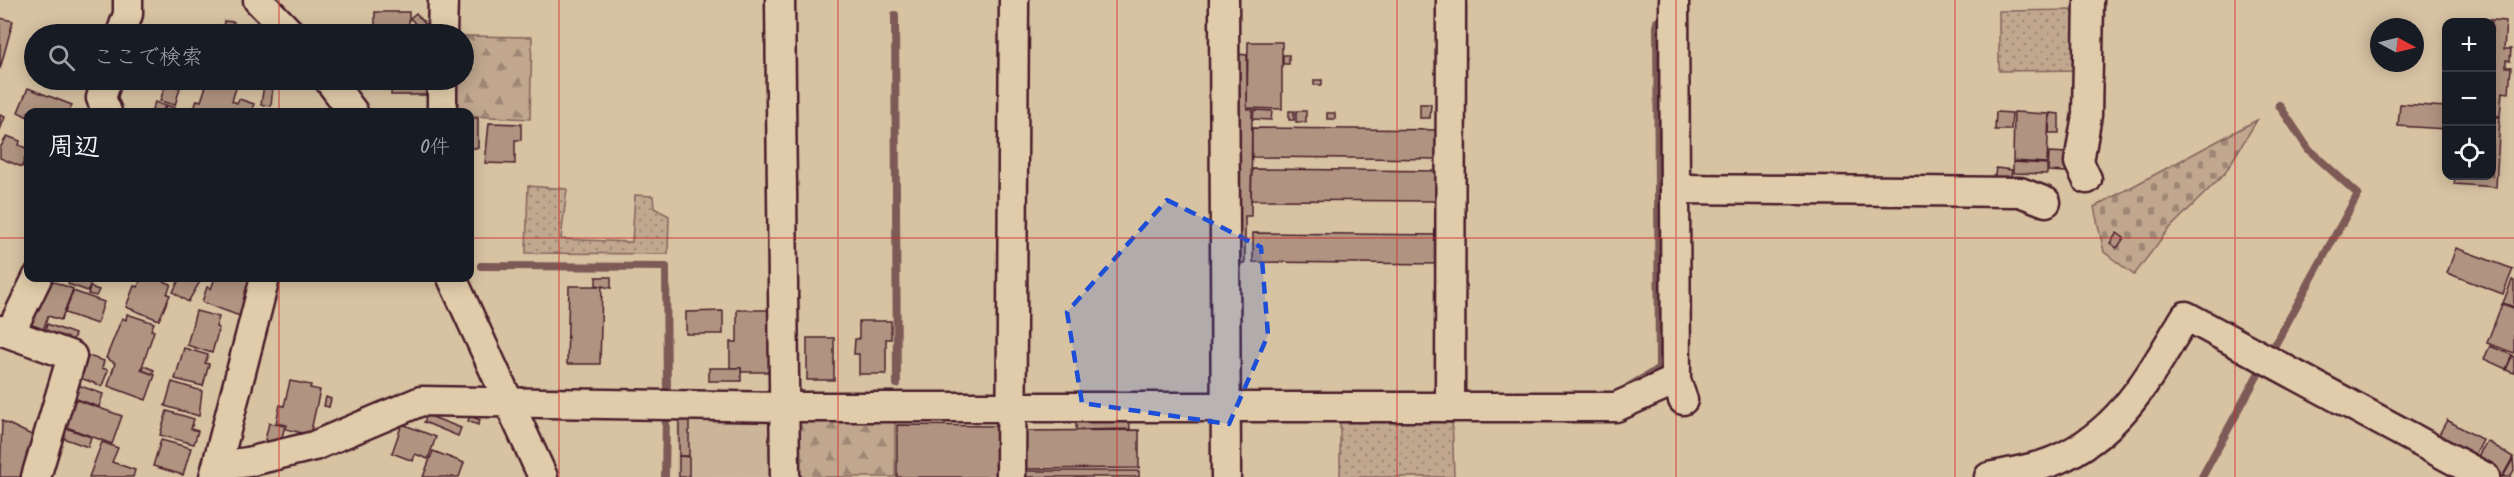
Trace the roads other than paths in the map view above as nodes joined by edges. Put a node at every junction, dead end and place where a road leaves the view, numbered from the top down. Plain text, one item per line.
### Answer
1 (128, 0) edge
2 (258, 0) edge
3 (442, 0) edge
4 (780, 0) edge
5 (1014, 0) edge
6 (1224, 0) edge
7 (1451, 0) edge
8 (1674, 0) edge
9 (2089, 0) edge
10 (124, 24) edge
11 (281, 24) edge
12 (442, 24) edge
13 (103, 90) edge
14 (336, 90) edge
15 (442, 90) edge
16 (105, 108) edge
17 (350, 108) edge
18 (442, 108) edge
19 (2088, 179) dead end
20 (1675, 189) junction
21 (2046, 202) dead end
22 (35, 282) edge
23 (264, 282) edge
24 (454, 282) edge
25 (5, 332) edge
26 (511, 404) junction
27 (784, 407) junction
28 (1011, 407) junction
29 (1450, 407) junction
30 (1226, 408) junction
31 (216, 471) edge
32 (36, 477) edge
33 (543, 477) edge
34 (785, 477) edge
35 (1011, 477) edge
36 (1226, 477) edge
37 (1989, 477) edge
38 (2485, 477) edge

1 - 10 street
2 - 11 street
3 - 12 street
4 - 27 street
5 - 28 street
6 - 30 street
7 - 29 street
8 - 20 street
9 - 19 street
13 - 16 street
14 - 17 street
15 - 18 street
20 - 21 street
20 - 29 street
22 - 25 street
23 - 31 street
24 - 26 street
25 - 32 street
26 - 27 street
26 - 31 street
26 - 33 street
27 - 28 street
27 - 34 street
28 - 30 street
28 - 35 street
29 - 30 street
30 - 36 street
37 - 38 street

